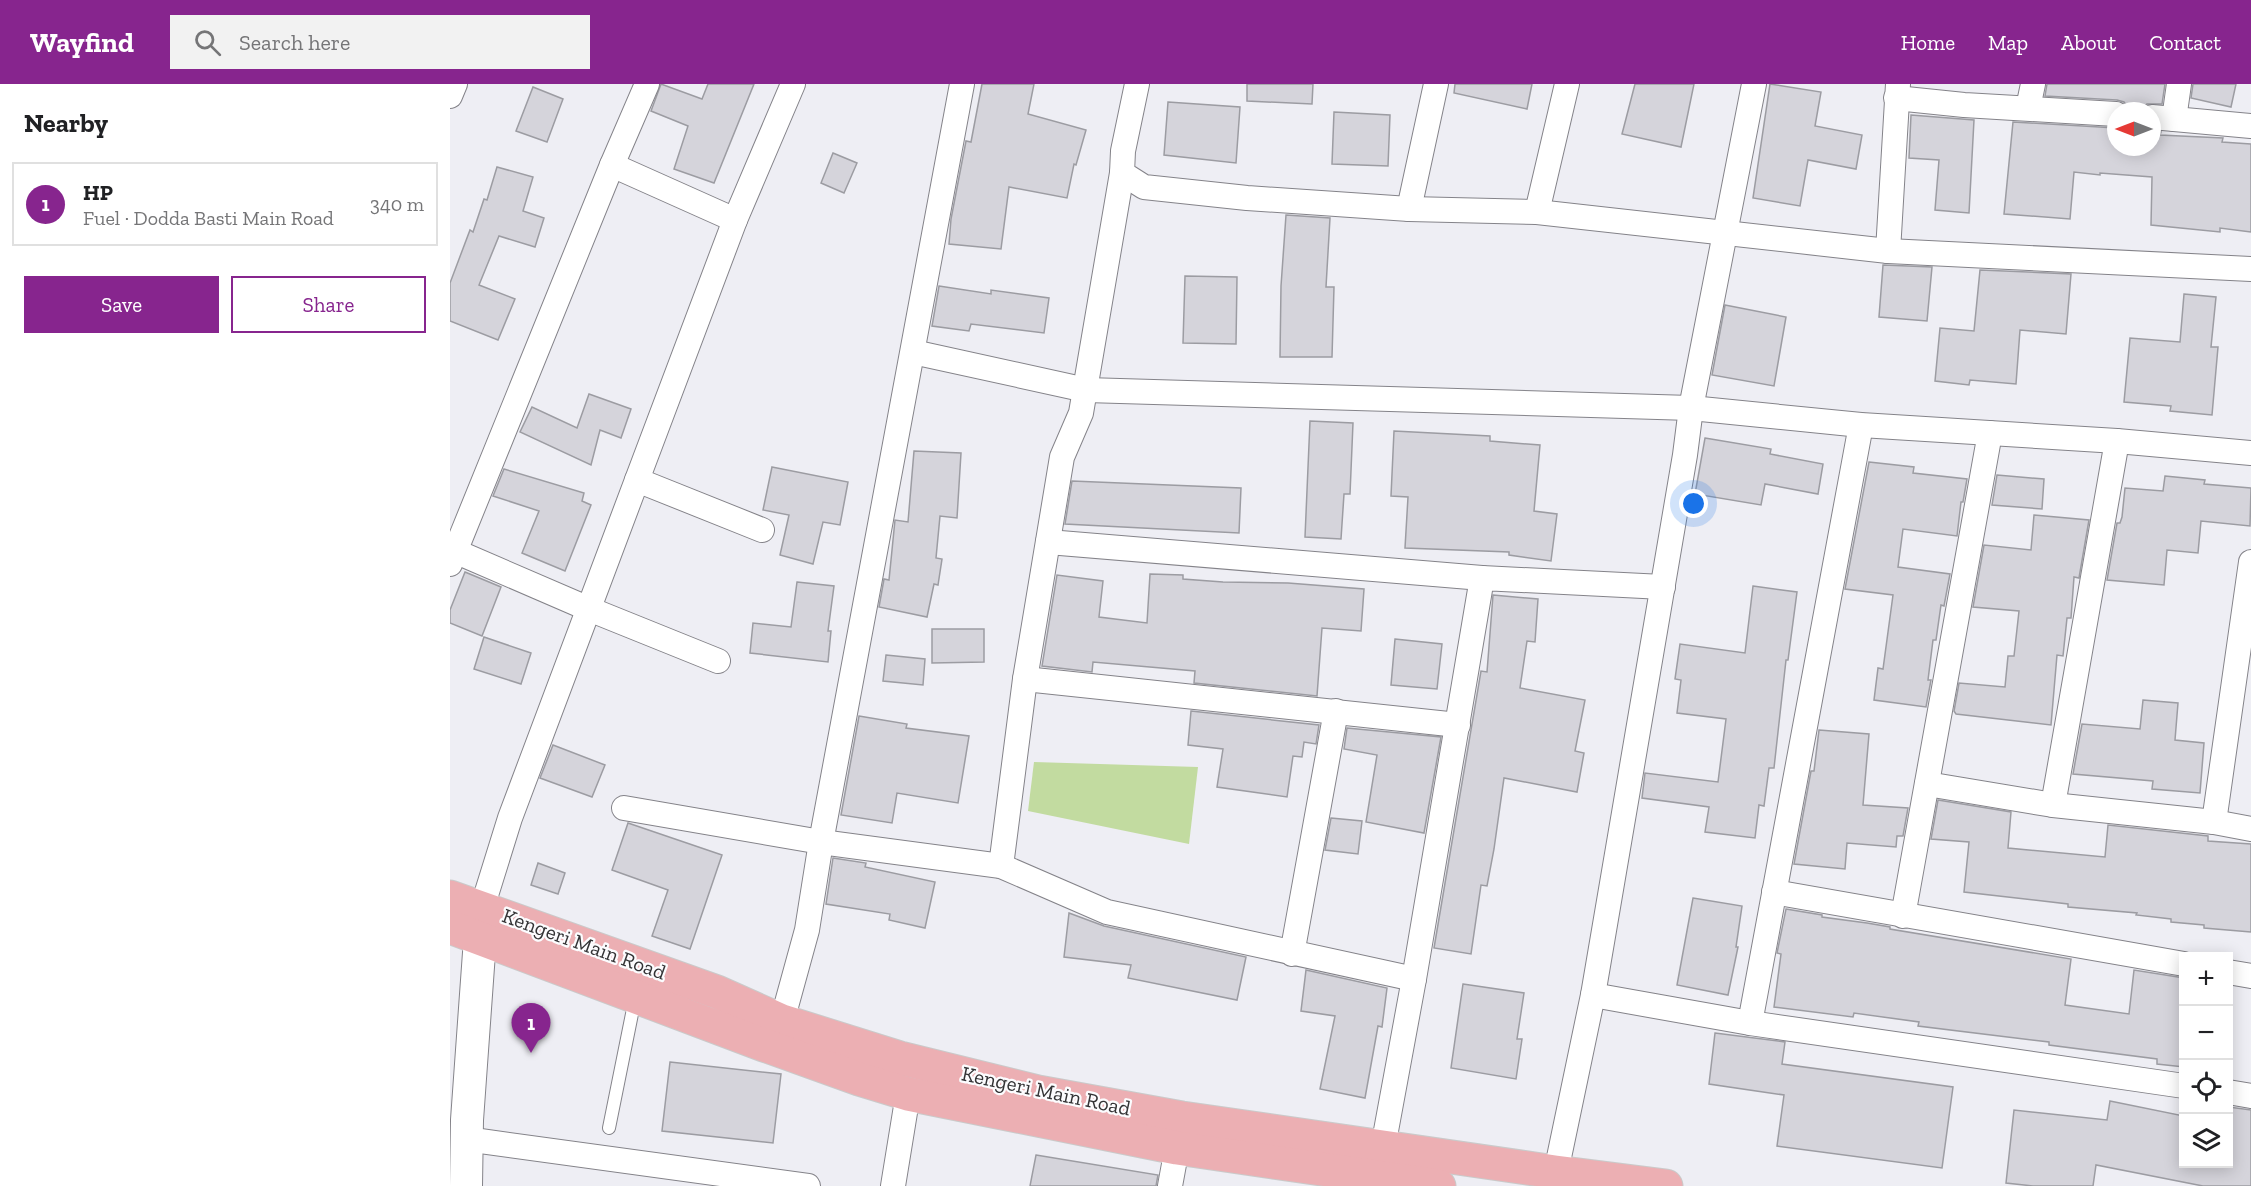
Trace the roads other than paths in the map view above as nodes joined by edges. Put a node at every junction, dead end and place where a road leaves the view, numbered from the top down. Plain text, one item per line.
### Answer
1 (455, 84) edge
2 (647, 84) edge
3 (793, 84) edge
4 (962, 84) edge
5 (1137, 84) edge
6 (1436, 84) edge
7 (1567, 84) edge
8 (1754, 84) edge
9 (2033, 84) edge
10 (2180, 84) edge
11 (1897, 91) edge
12 (450, 96) edge
13 (2028, 108) junction
14 (2107, 113) edge
15 (2163, 118) edge
16 (2250, 120) edge
17 (612, 165) junction
18 (1122, 173) junction
19 (1409, 209) junction
20 (1537, 212) junction
21 (735, 220) junction
22 (1725, 232) junction
23 (1888, 252) junction
24 (2251, 269) edge
25 (913, 352) junction
26 (1086, 390) junction
27 (1690, 408) junction
28 (1861, 425) junction
29 (1990, 433) junction
30 (2117, 441) junction
31 (2251, 453) edge
32 (637, 480) junction
33 (762, 530) dead end
34 (1048, 542) junction
35 (452, 554) edge
36 (2251, 562) edge
37 (1482, 578) junction
38 (1663, 588) junction
39 (589, 609) junction
40 (718, 661) dead end
41 (1025, 679) junction
42 (1336, 711) junction
43 (1458, 725) junction
44 (1927, 784) junction
45 (2053, 805) junction
46 (624, 808) dead end
47 (2214, 822) junction
48 (2251, 829) edge
49 (820, 842) junction
50 (1001, 866) junction
51 (1774, 892) junction
52 (450, 897) edge
53 (1903, 916) junction
54 (481, 923) junction
55 (450, 927) edge
56 (1292, 954) junction
57 (2179, 963) edge
58 (2233, 973) edge
59 (2251, 976) edge
60 (1414, 979) junction
61 (1593, 995) junction
62 (636, 998) junction
63 (782, 1021) junction
64 (1750, 1023) junction
65 (2179, 1085) edge
66 (2233, 1093) edge
67 (908, 1094) junction
68 (2251, 1095) edge
69 (461, 1125) edge
70 (609, 1128) dead end
71 (1383, 1147) junction
72 (1177, 1148) junction
73 (1554, 1179) edge
74 (466, 1186) edge
75 (808, 1186) edge
76 (893, 1186) edge
77 (1170, 1186) edge
78 (1439, 1186) edge
79 (1666, 1186) edge

1 - 12 street
2 - 17 street
3 - 21 street
4 - 25 street
5 - 18 street
6 - 19 street
7 - 20 street
8 - 22 street
9 - 13 street
10 - 15 street
11 - 13 street
11 - 23 street
13 - 14 street
15 - 16 street
17 - 21 street
17 - 35 street
18 - 19 street
18 - 26 street
19 - 20 street
20 - 22 street
21 - 32 street
22 - 23 street
22 - 27 street
23 - 24 street
25 - 26 street
25 - 49 street
26 - 27 street
26 - 34 street
27 - 28 street
27 - 38 street
28 - 29 street
28 - 51 street
29 - 30 street
29 - 44 street
30 - 31 street
30 - 45 street
32 - 33 street
32 - 39 street
34 - 37 street
34 - 41 street
35 - 39 street
36 - 47 street
37 - 38 street
37 - 43 street
38 - 61 street
39 - 40 street
39 - 54 street
41 - 42 street
41 - 50 street
42 - 43 street
42 - 56 street
43 - 60 street
44 - 45 street
44 - 53 street
45 - 47 street
46 - 49 street
47 - 48 street
49 - 50 street
49 - 63 street
50 - 56 street
51 - 53 street
51 - 64 street
52 - 54 main road, Kengeri Main Road
53 - 57 street
54 - 55 main road, Kengeri Main Road
54 - 62 main road, Kengeri Main Road
54 - 63 main road, Kengeri Main Road
54 - 69 street
56 - 60 street
58 - 59 street
60 - 71 street
61 - 64 street
61 - 73 street
62 - 67 main road, Kengeri Main Road
62 - 70 lane
63 - 71 main road, Kengeri Main Road
64 - 65 street
66 - 68 street
67 - 72 main road, Kengeri Main Road
67 - 76 street
69 - 74 street
69 - 75 street
71 - 73 main road, Kengeri Main Road
72 - 77 street
72 - 78 main road, Kengeri Main Road
73 - 79 main road, Kengeri Main Road

